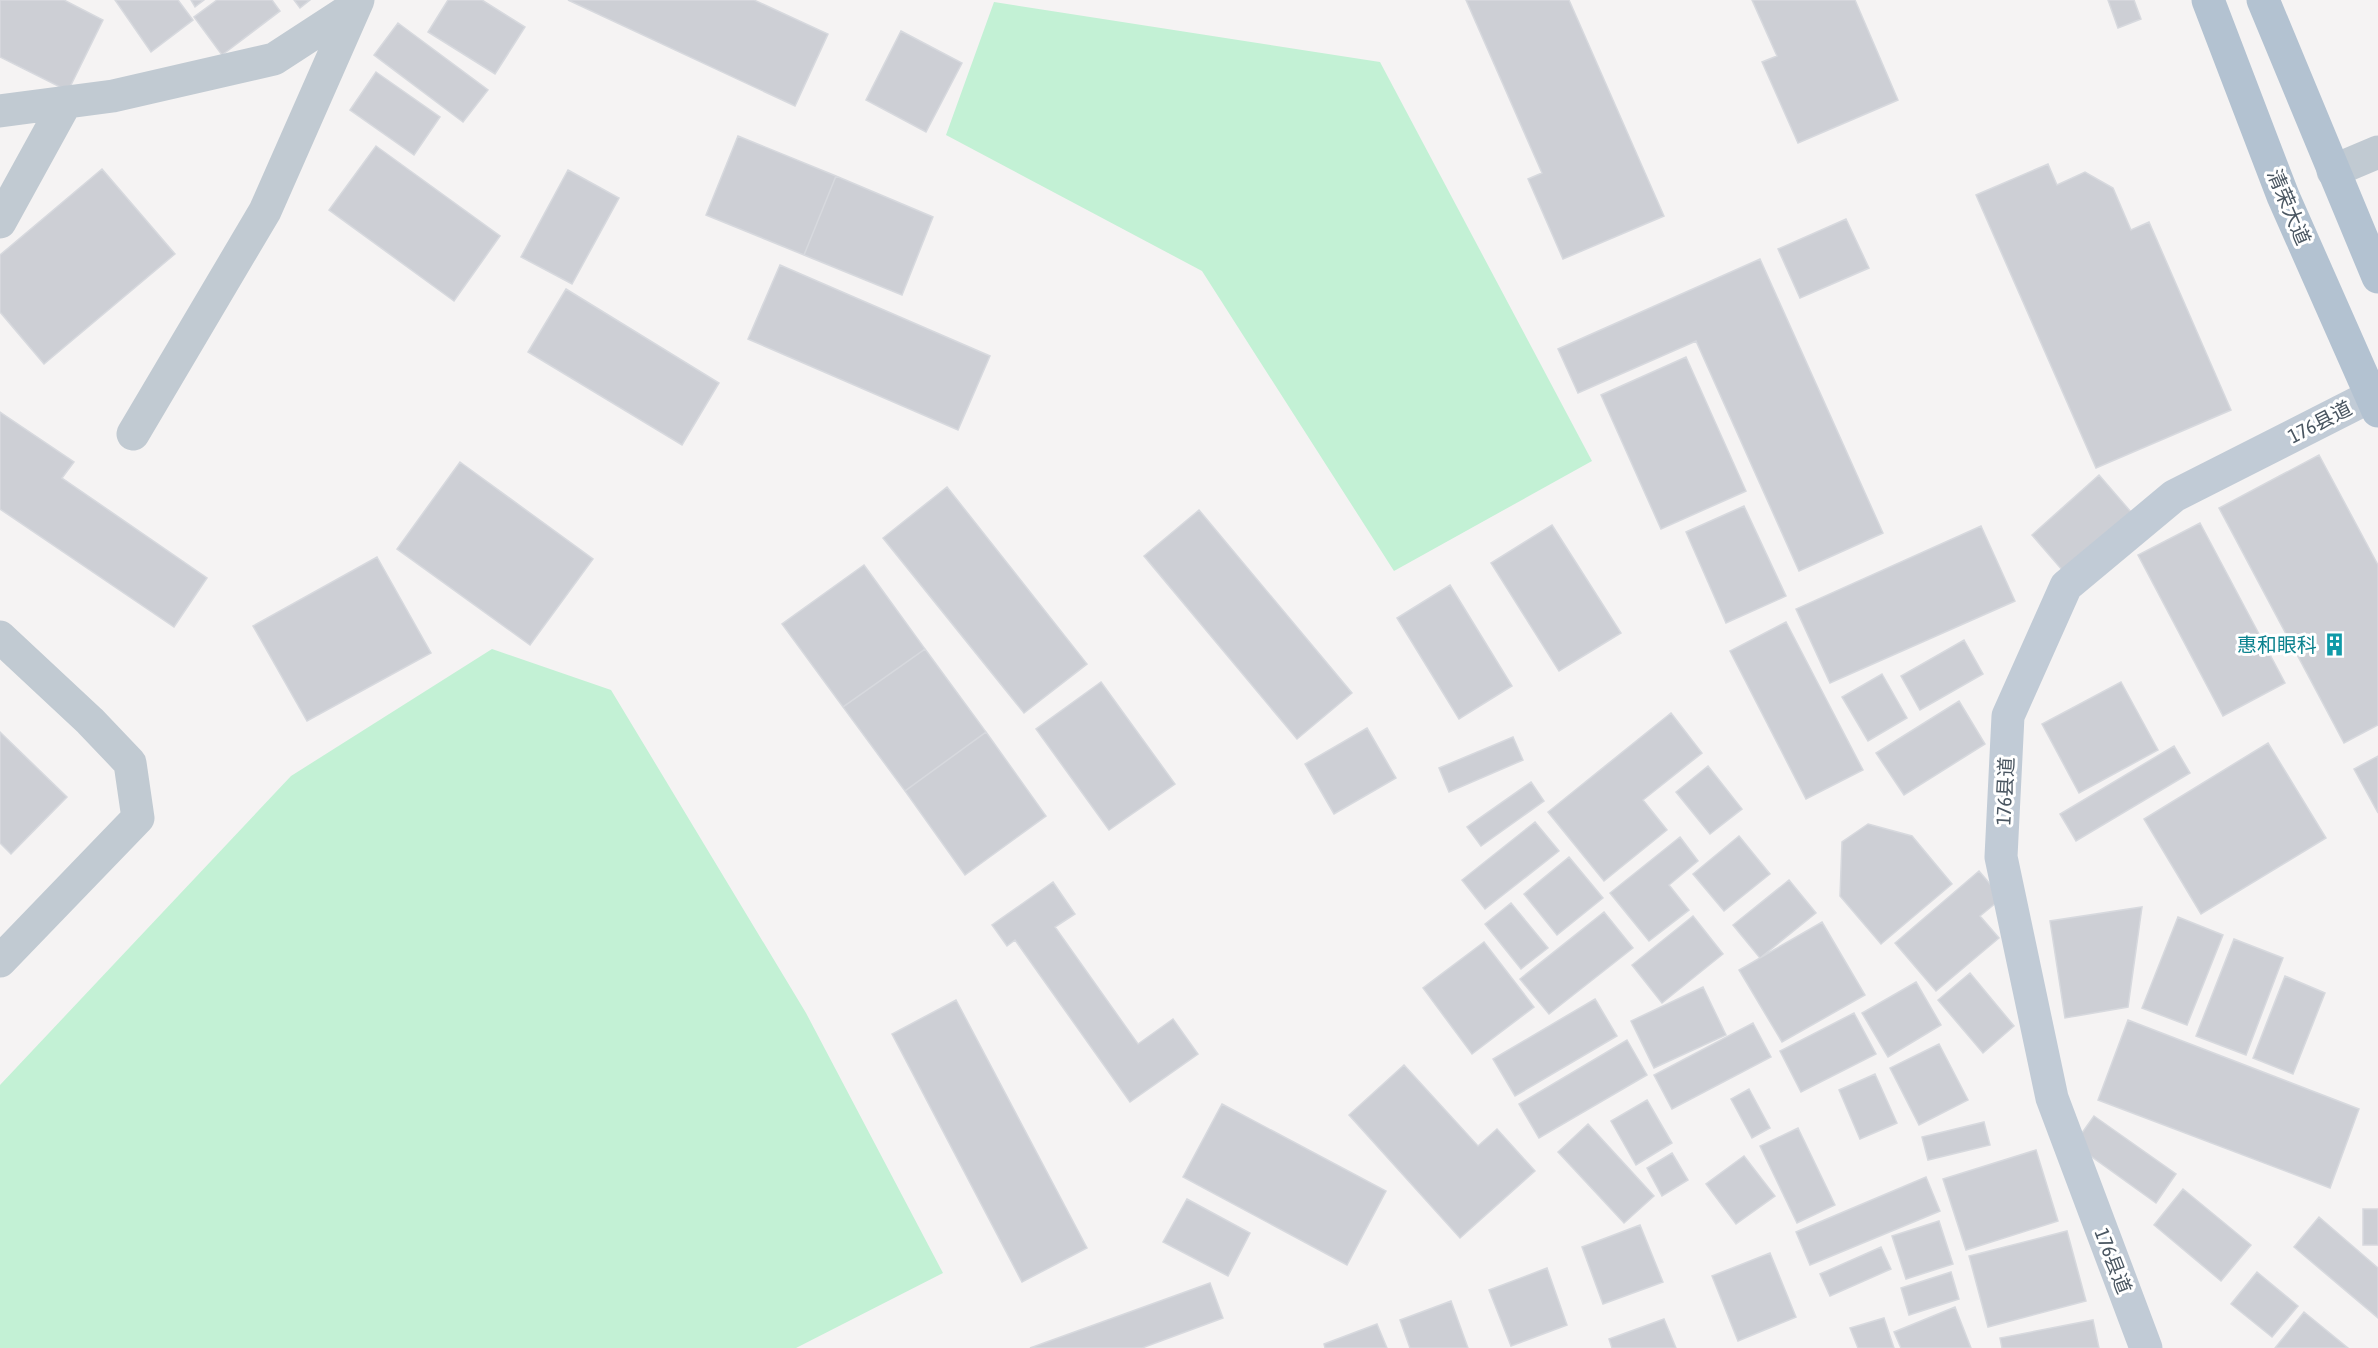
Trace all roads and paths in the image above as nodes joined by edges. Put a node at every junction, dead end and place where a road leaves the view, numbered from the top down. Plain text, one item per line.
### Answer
1 (2208, 0) edge
2 (2263, 0) edge
3 (356, 4) edge
4 (66, 102) junction
5 (0, 111) edge
6 (2378, 152) edge
7 (2333, 171) junction
8 (0, 222) edge
9 (2378, 277) edge
10 (2374, 404) edge
11 (133, 434) dead end
12 (0, 637) edge
13 (0, 961) edge
14 (2146, 1348) edge

1 - 10 main road, 清荣大道
2 - 7 main road
3 - 4 street
3 - 11 street
4 - 5 street
4 - 8 street
6 - 7 street
7 - 9 main road
10 - 14 main road, 176县道
12 - 13 street

